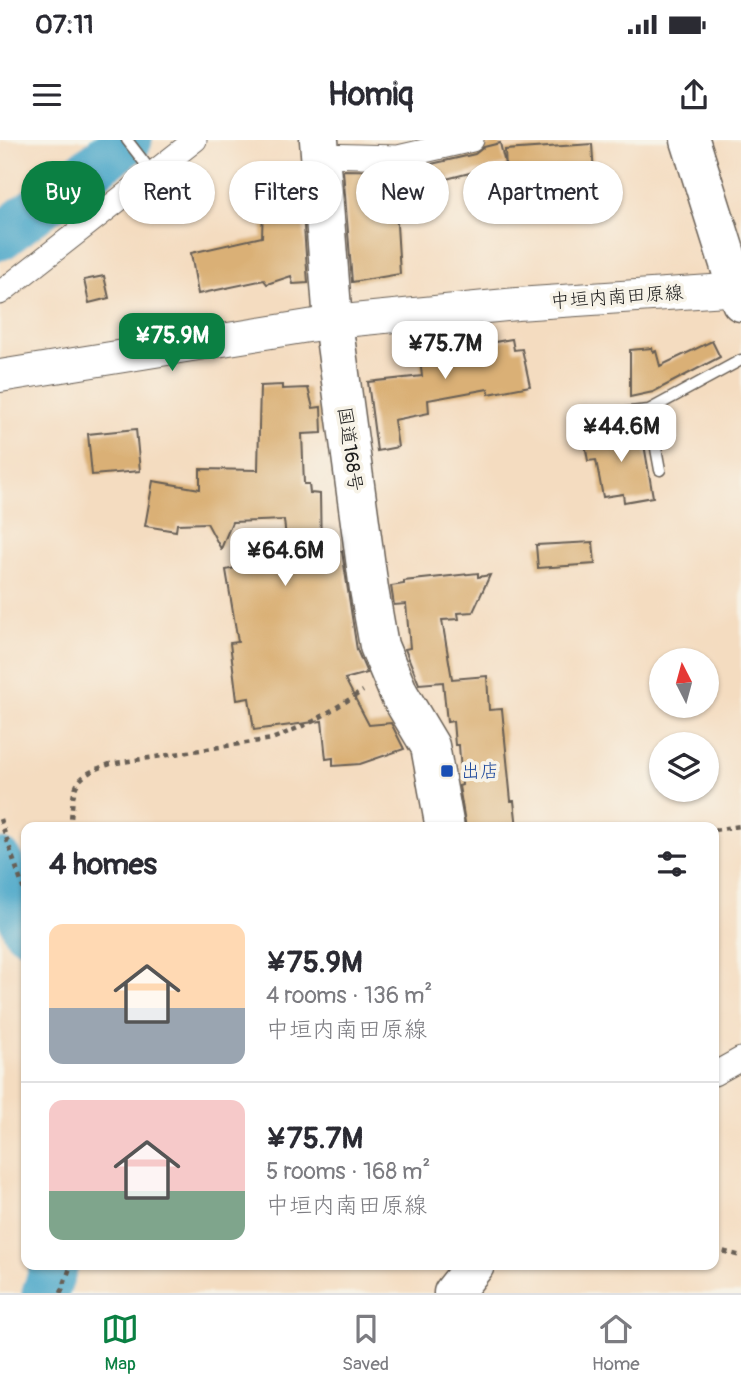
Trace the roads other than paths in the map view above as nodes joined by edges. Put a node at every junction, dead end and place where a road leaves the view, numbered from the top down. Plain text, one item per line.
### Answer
1 (127, 140) edge
2 (195, 140) edge
3 (472, 140) edge
4 (690, 140) edge
5 (320, 148) edge
6 (143, 161) edge
7 (156, 161) edge
8 (119, 190) edge
9 (0, 293) edge
10 (739, 293) edge
11 (333, 322) junction
12 (741, 360) edge
13 (0, 376) edge
14 (649, 410) junction
15 (620, 413) dead end
16 (660, 470) dead end
17 (444, 822) edge
18 (741, 1059) edge
19 (719, 1071) edge
20 (471, 1270) edge
21 (453, 1293) edge

1 - 6 lane
2 - 7 street
3 - 5 street
4 - 10 highway
5 - 11 highway, 国道168号
8 - 9 street
10 - 11 main road, 中垣内南田原線
11 - 13 main road, 中垣内南田原線
11 - 17 highway, 国道168号
12 - 14 lane
14 - 15 lane
14 - 16 lane
18 - 19 street
20 - 21 highway

